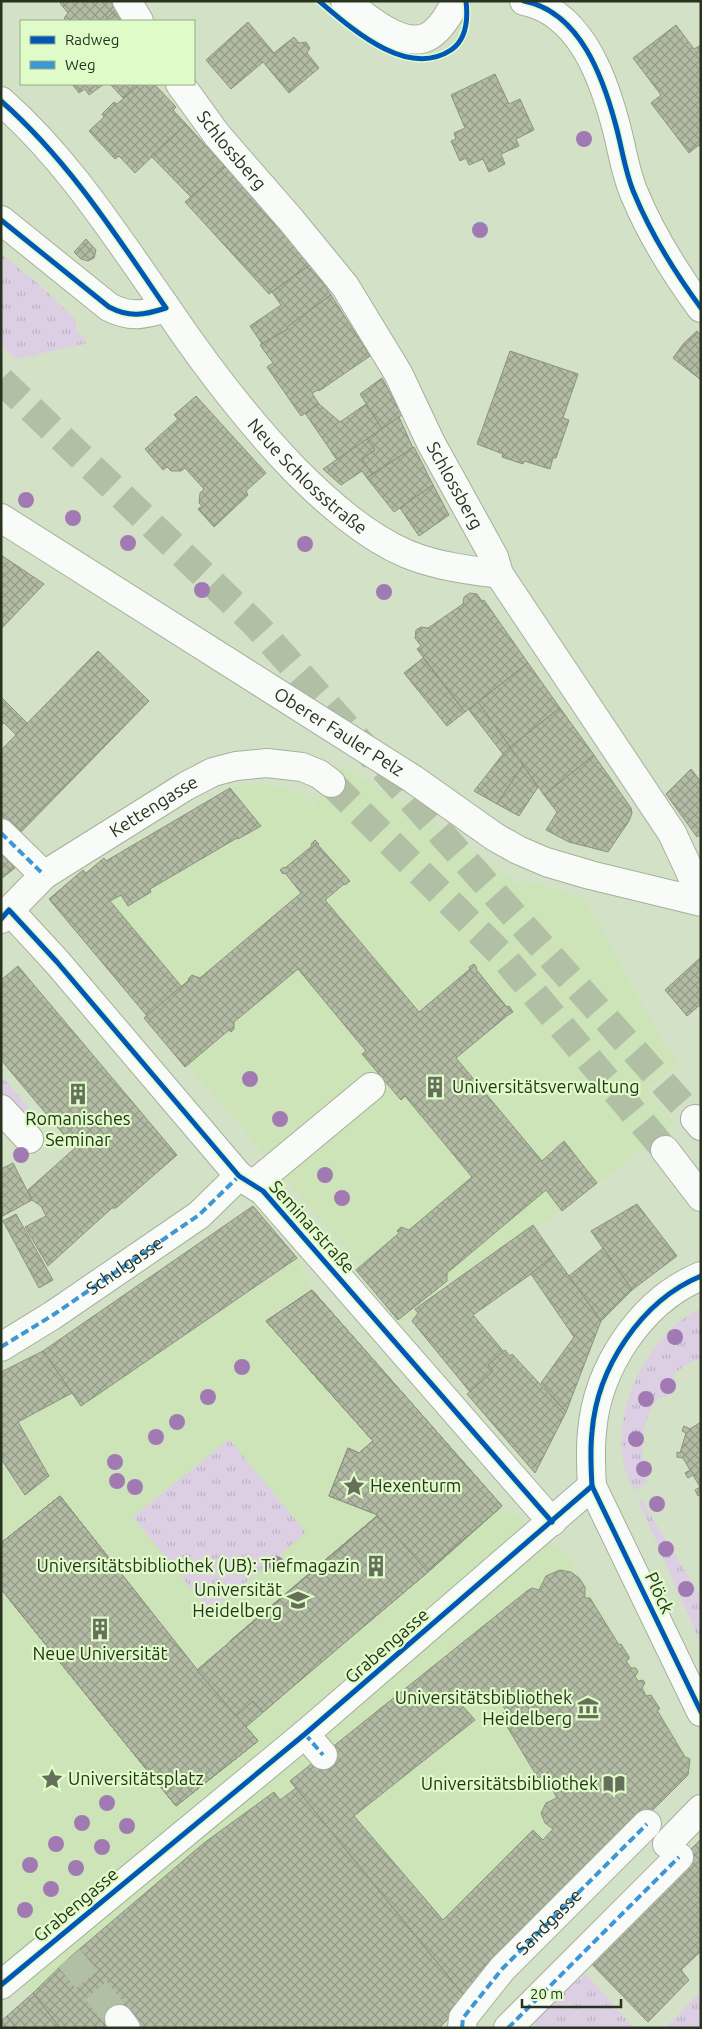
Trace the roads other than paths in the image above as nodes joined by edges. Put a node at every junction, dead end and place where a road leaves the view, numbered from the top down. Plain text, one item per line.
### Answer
1 (127, 1) edge
2 (345, 1) edge
3 (456, 1) edge
4 (524, 1) edge
5 (138, 20) edge
6 (181, 85) edge
7 (1, 101) edge
8 (1, 220) edge
9 (166, 308) junction
10 (701, 308) edge
11 (1, 518) edge
12 (499, 574) junction
13 (330, 783) tunnel mouth
14 (1, 833) edge
15 (44, 875) junction
16 (698, 901) edge
17 (5, 914) edge
18 (371, 1087) dead end
19 (1, 1109) edge
20 (29, 1139) dead end
21 (666, 1150) tunnel mouth
22 (247, 1180) junction
23 (701, 1197) edge
24 (701, 1276) edge
25 (1, 1347) edge
26 (592, 1486) junction
27 (552, 1522) junction
28 (701, 1712) edge
29 (304, 1734) junction
30 (322, 1755) dead end
31 (701, 1809) edge
32 (647, 1824) dead end
33 (1, 1985) edge
34 (462, 2028) edge
35 (508, 2028) edge

1 - 5 street
2 - 3 street
4 - 10 street
6 - 12 street, Schlossberg
7 - 9 street, Neue Schlossstraße
8 - 9 street
9 - 12 street, Neue Schlossstraße
11 - 16 street, Oberer Fauler Pelz
12 - 16 street, Schlossberg
13 - 15 street, Kettengasse
14 - 15 street
15 - 17 street, Kettengasse
17 - 22 street, Seminarstraße
18 - 22 street, Schulgasse
19 - 20 street
21 - 23 street
22 - 25 street, Schulgasse
22 - 27 street, Seminarstraße
24 - 26 street
26 - 27 street, Grabengasse
26 - 28 street, Plöck
27 - 29 street, Grabengasse
29 - 30 street
29 - 33 street, Grabengasse
31 - 35 street
32 - 34 street, Sandgasse

